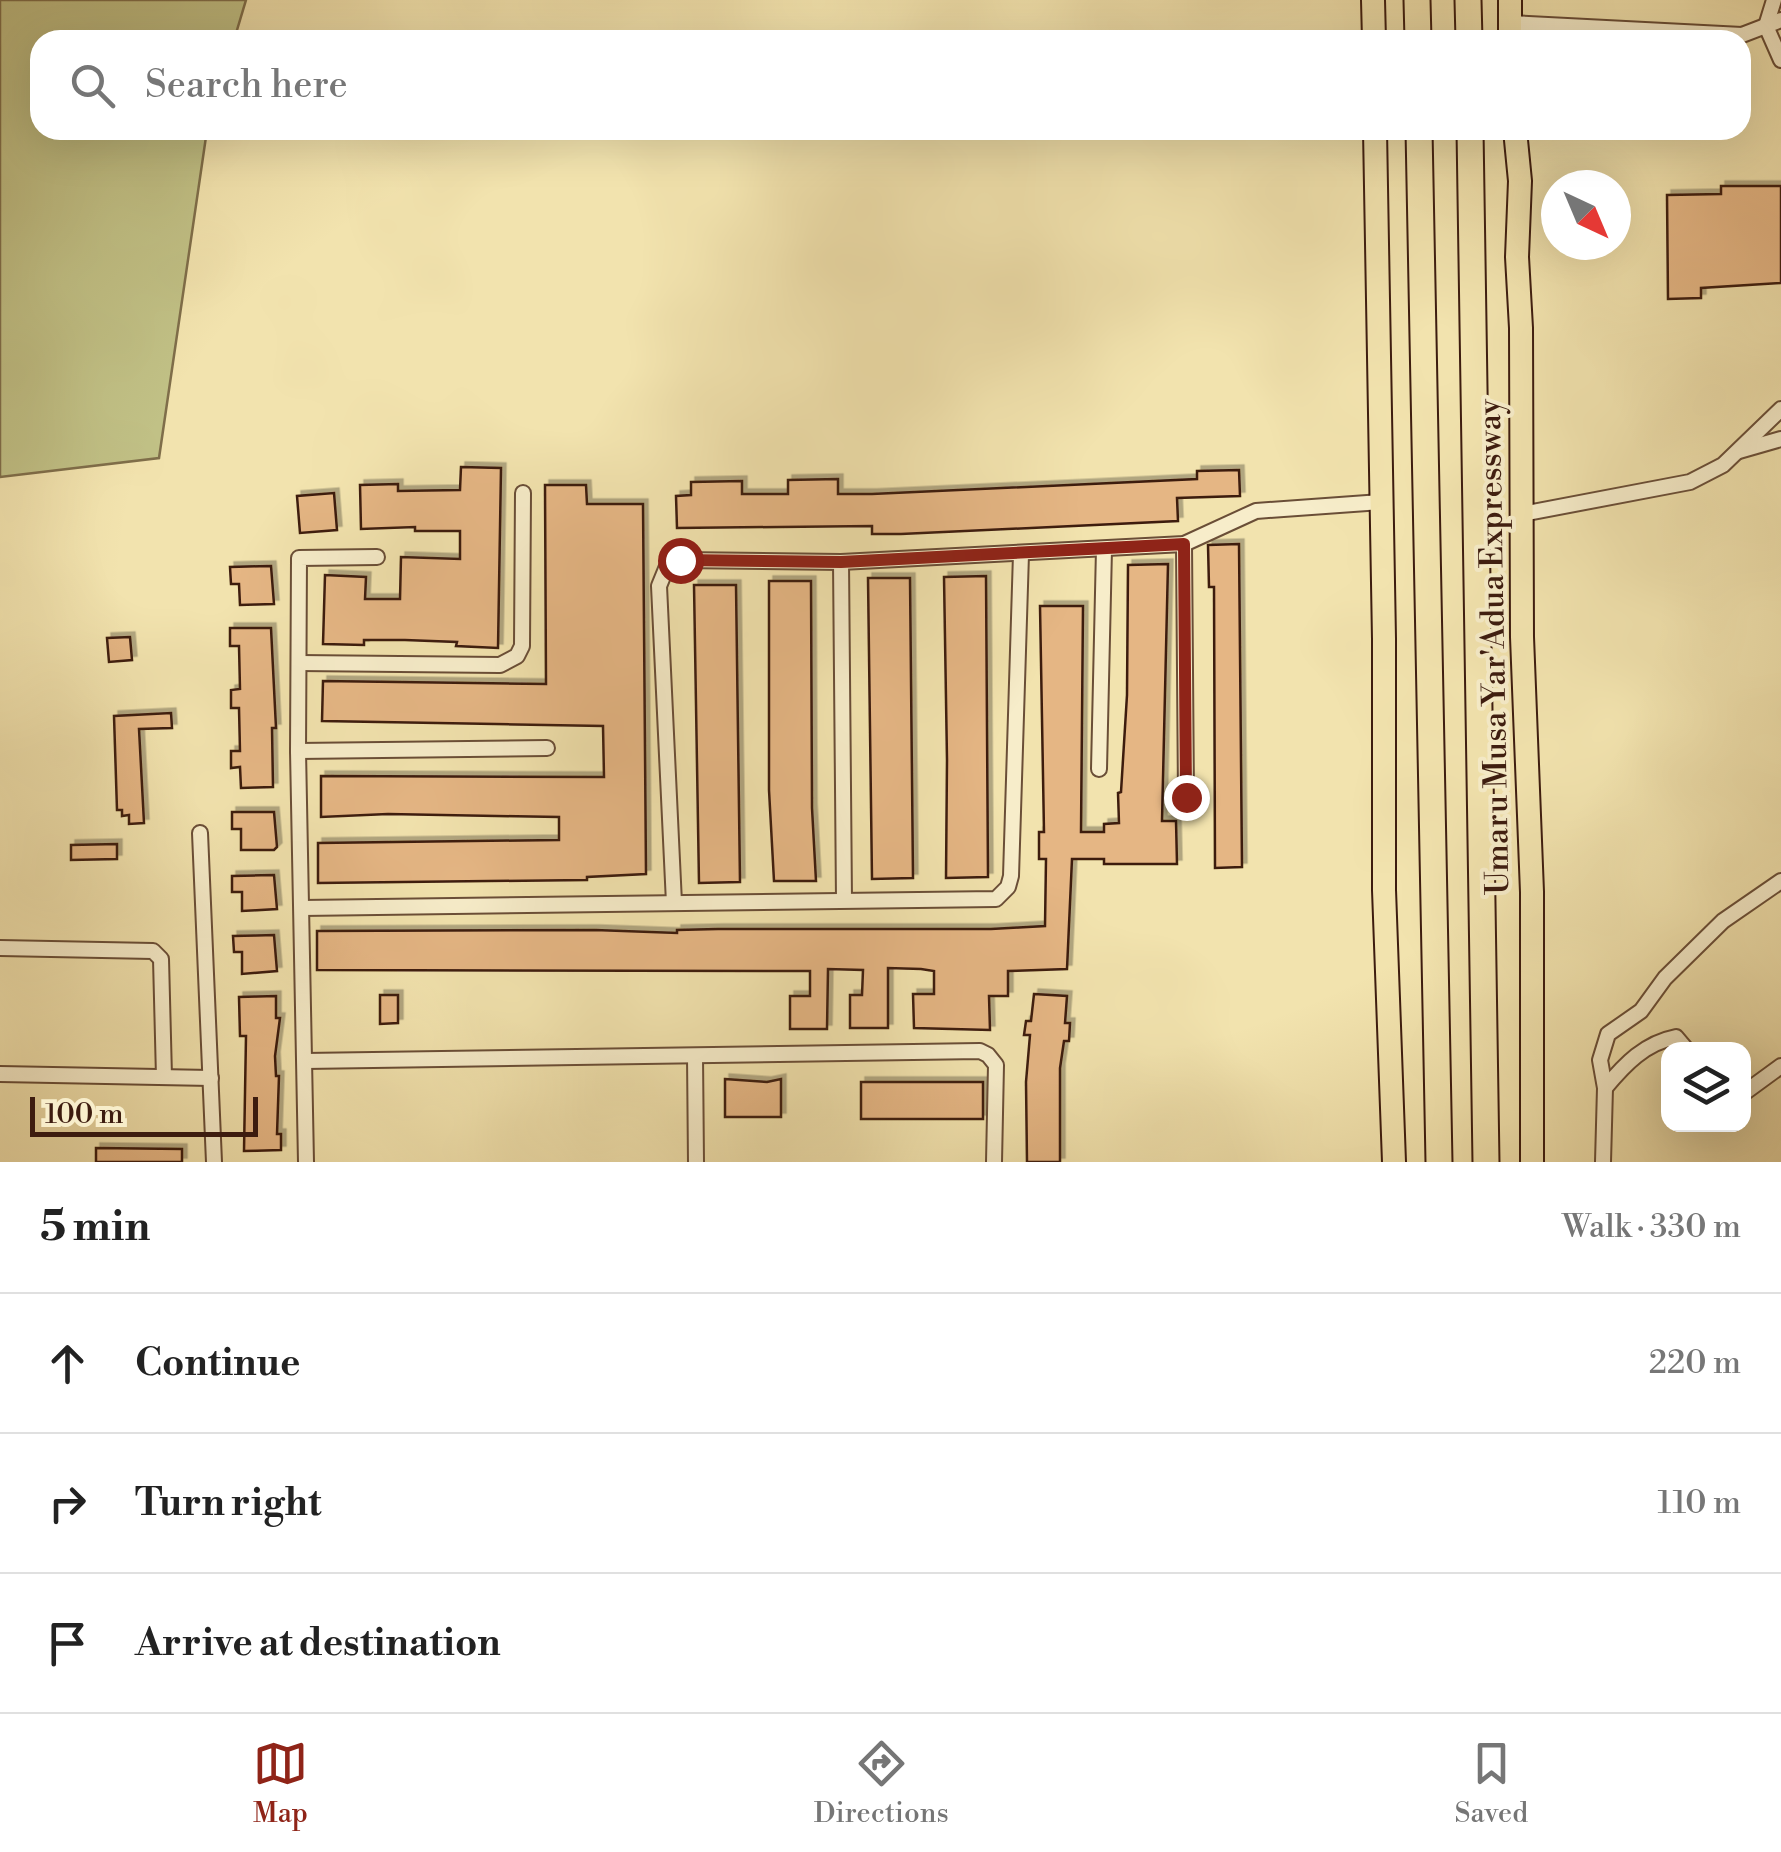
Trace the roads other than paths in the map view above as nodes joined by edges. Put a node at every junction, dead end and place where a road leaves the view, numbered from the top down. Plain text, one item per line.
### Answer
1 (1373, 0) edge
2 (1417, 0) edge
3 (1468, 0) edge
4 (1774, 0) edge
5 (1509, 21) edge
6 (1774, 23) edge
7 (1374, 30) edge
8 (1418, 30) edge
9 (1469, 30) edge
10 (1670, 30) edge
11 (1781, 58) edge
12 (1375, 140) edge
13 (1419, 140) edge
14 (1470, 140) edge
15 (1516, 140) edge
16 (1781, 409) edge
17 (1781, 439) edge
18 (1739, 451) junction
19 (523, 493) dead end
20 (1381, 502) junction
21 (1522, 514) junction
22 (1184, 544) junction
23 (1104, 549) junction
24 (1020, 554) junction
25 (377, 556) dead end
26 (841, 562) junction
27 (299, 663) junction
28 (547, 748) dead end
29 (298, 751) junction
30 (1099, 768) dead end
31 (1186, 797) dead end
32 (200, 833) dead end
33 (1781, 880) edge
34 (844, 900) junction
35 (674, 902) junction
36 (302, 908) junction
37 (0, 948) edge
38 (1680, 1042) edge
39 (695, 1056) junction
40 (305, 1061) junction
41 (1781, 1066) edge
42 (0, 1074) edge
43 (164, 1077) junction
44 (212, 1078) junction
45 (1605, 1088) junction
46 (1751, 1088) edge
47 (214, 1162) edge
48 (306, 1162) edge
49 (696, 1162) edge
50 (994, 1162) edge
51 (1394, 1162) edge
52 (1439, 1162) edge
53 (1486, 1162) edge
54 (1532, 1162) edge
55 (1603, 1162) edge

1 - 7 highway
2 - 8 highway
3 - 9 highway
4 - 6 street
5 - 10 street
6 - 11 street
12 - 20 highway
13 - 52 highway, Umaru Musa Yar'Adua Expressway
14 - 53 highway, Umaru Musa Yar'Adua Expressway
15 - 21 highway, Umaru Musa Yar'Adua Expressway
16 - 18 street
17 - 18 street
18 - 21 street
19 - 27 street
20 - 22 street
20 - 51 highway
21 - 54 highway, Umaru Musa Yar'Adua Expressway
22 - 23 street
22 - 31 street
23 - 24 street
23 - 30 street
24 - 26 street
24 - 34 street
25 - 27 street
26 - 34 street
26 - 35 street
27 - 29 street
28 - 29 street
29 - 36 street
32 - 44 street
33 - 45 street
34 - 35 street
35 - 36 street
36 - 40 street
37 - 43 street
38 - 45 street
39 - 40 street
39 - 49 street
39 - 50 street
40 - 48 street
41 - 46 street
42 - 43 street
43 - 44 street
44 - 47 street
45 - 55 street

